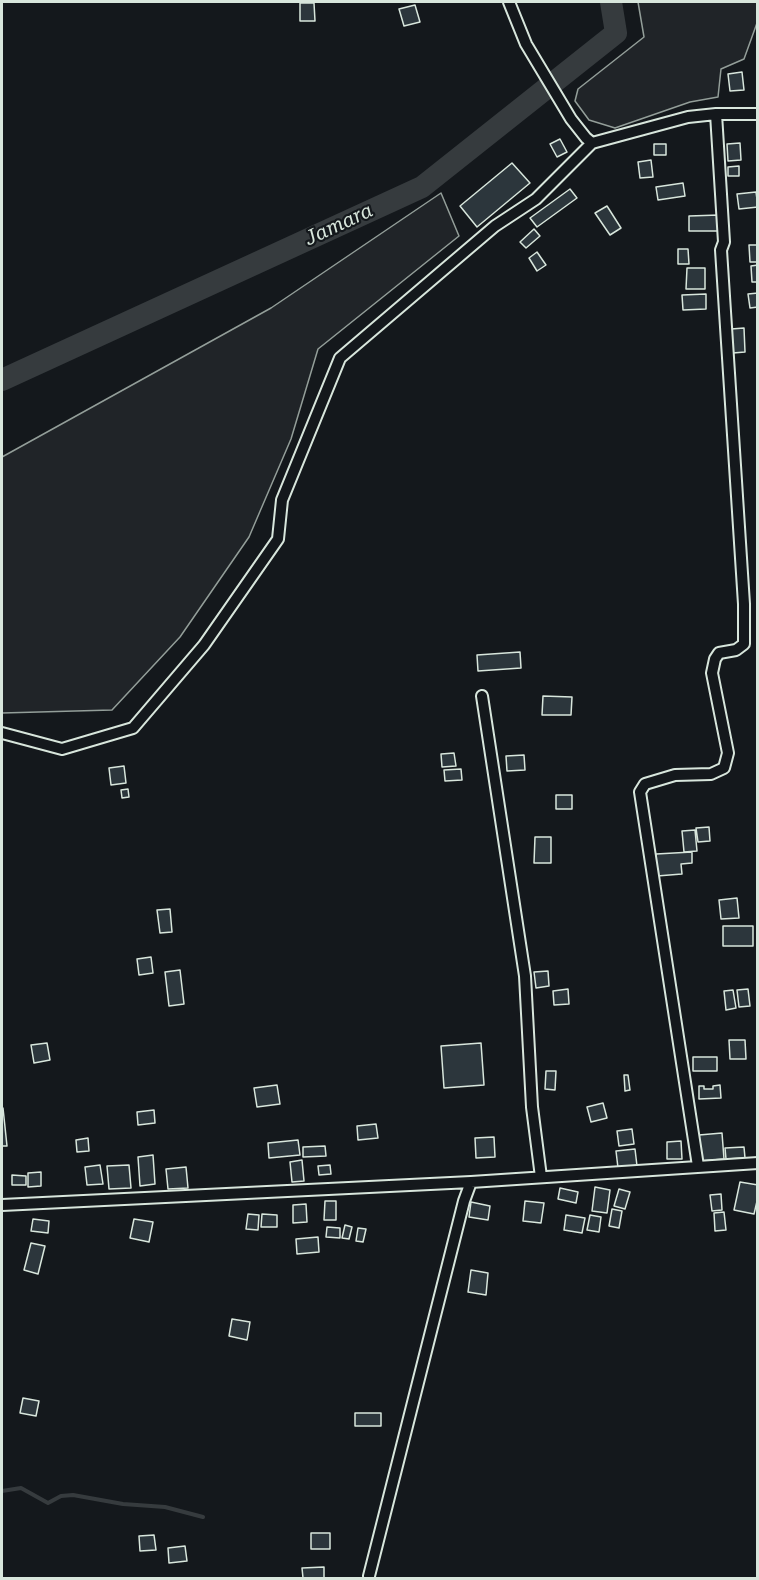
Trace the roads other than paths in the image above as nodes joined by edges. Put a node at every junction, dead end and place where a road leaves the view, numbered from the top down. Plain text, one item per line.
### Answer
1 (508, 2) edge
2 (716, 114) junction
3 (758, 114) edge
4 (592, 143) junction
5 (482, 696) dead end
6 (2, 733) edge
7 (758, 1163) edge
8 (698, 1166) junction
9 (541, 1177) junction
10 (471, 1182) junction
11 (2, 1204) edge
12 (369, 1576) dead end

1 - 4 street
2 - 3 street
2 - 4 street
2 - 8 street
4 - 6 street
5 - 9 street
7 - 8 street
8 - 9 street
9 - 10 street
10 - 11 street
10 - 12 street

